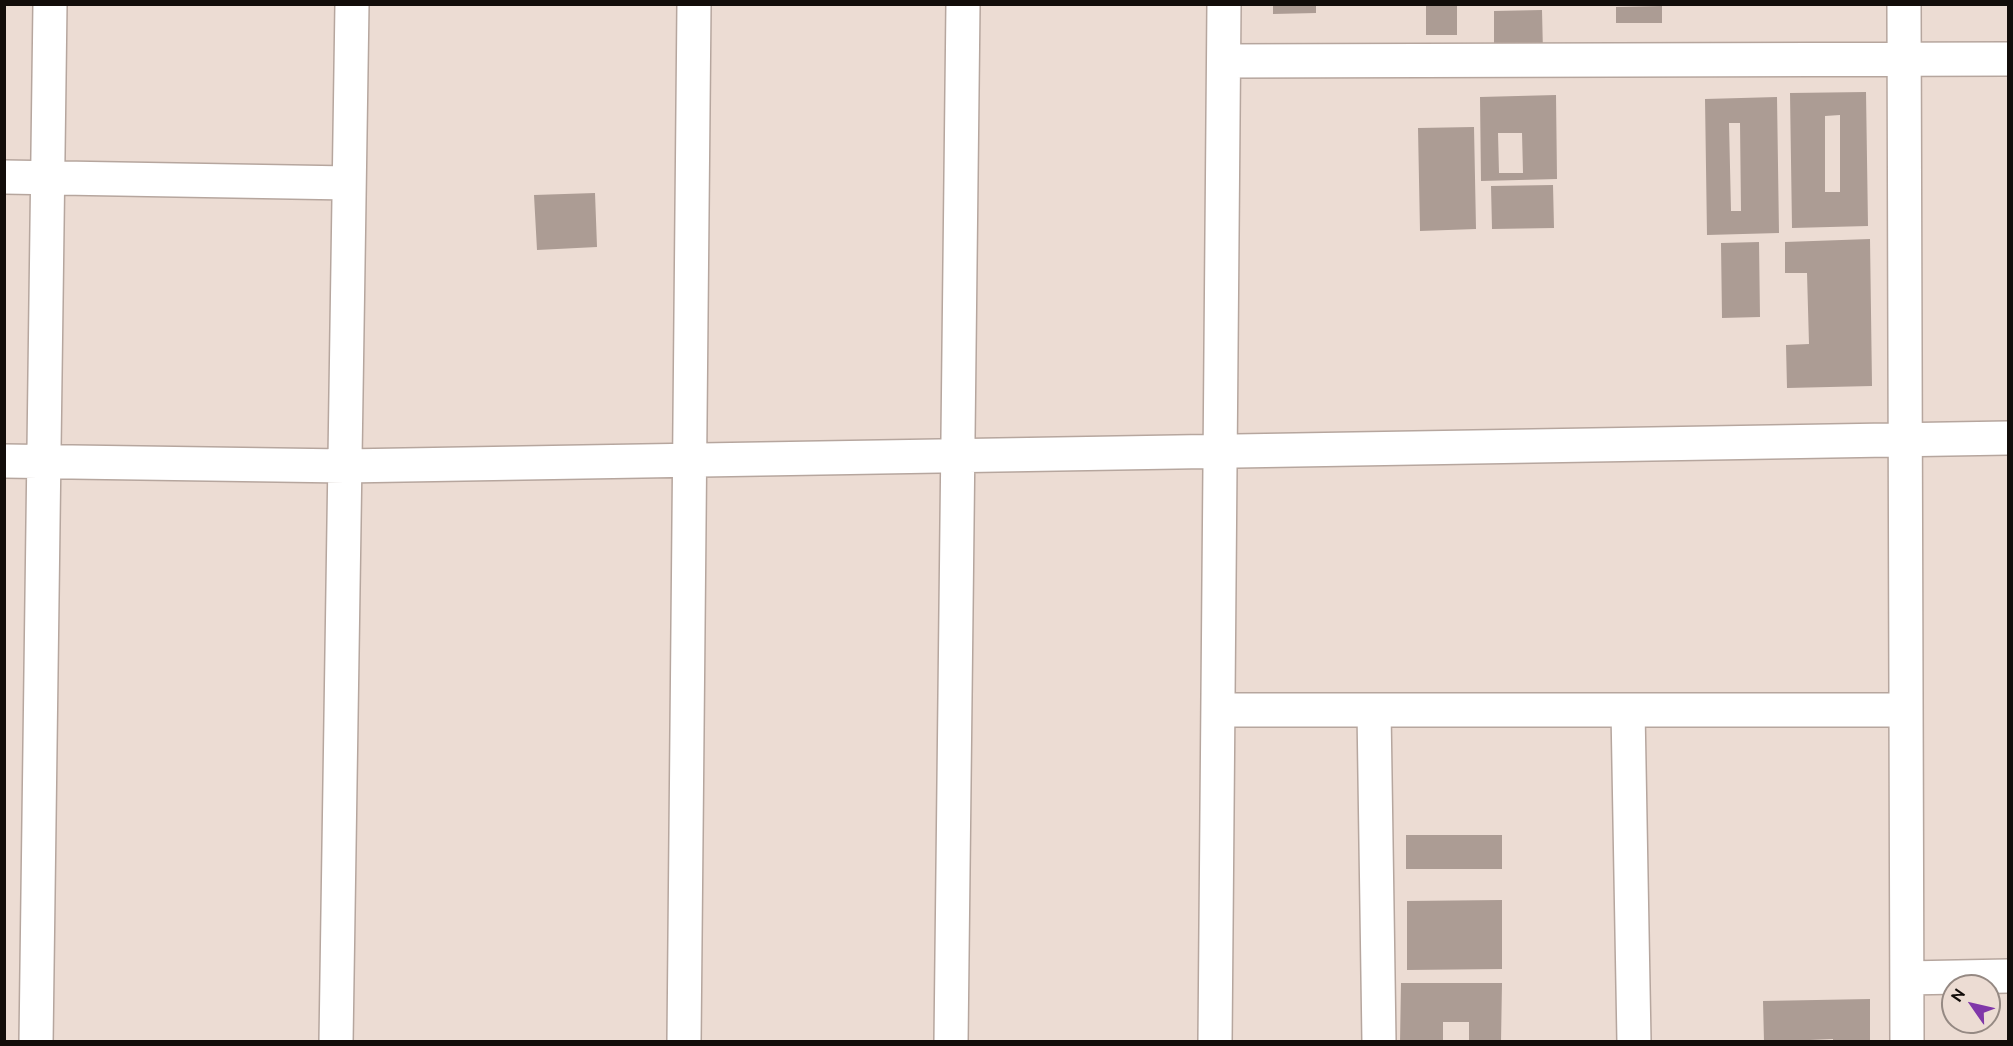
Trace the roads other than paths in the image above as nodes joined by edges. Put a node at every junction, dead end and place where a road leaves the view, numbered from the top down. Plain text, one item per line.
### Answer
1 (50, 4) edge
2 (352, 4) edge
3 (694, 4) edge
4 (963, 4) edge
5 (1224, 4) edge
6 (1904, 4) edge
7 (2008, 58) edge
8 (1904, 59) junction
9 (1224, 61) junction
10 (4, 177) edge
11 (48, 178) junction
12 (349, 183) junction
13 (2008, 438) edge
14 (1905, 440) junction
15 (1221, 451) junction
16 (958, 456) junction
17 (690, 460) junction
18 (4, 461) edge
19 (43, 462) junction
20 (345, 465) junction
21 (1218, 710) junction
22 (1374, 710) junction
23 (1628, 710) junction
24 (1906, 710) junction
25 (2008, 976) edge
26 (1906, 978) junction
27 (36, 1041) edge
28 (336, 1041) edge
29 (684, 1041) edge
30 (951, 1041) edge
31 (1215, 1041) edge
32 (1379, 1041) edge
33 (1634, 1041) edge
34 (1907, 1041) edge

1 - 11 street
2 - 12 street
3 - 17 street
4 - 16 street
5 - 9 street
6 - 8 street
7 - 8 street
8 - 9 street
8 - 14 street
9 - 15 street
10 - 11 street
11 - 12 street
11 - 19 street
12 - 20 street
13 - 14 street
14 - 15 street
14 - 24 street
15 - 16 street
15 - 21 street
16 - 17 street
16 - 30 street
17 - 20 street
17 - 29 street
18 - 19 street
19 - 20 street
19 - 27 street
20 - 28 street
21 - 22 street
21 - 31 street
22 - 23 street
22 - 32 street
23 - 24 street
23 - 33 street
24 - 26 street
25 - 26 street
26 - 34 street

